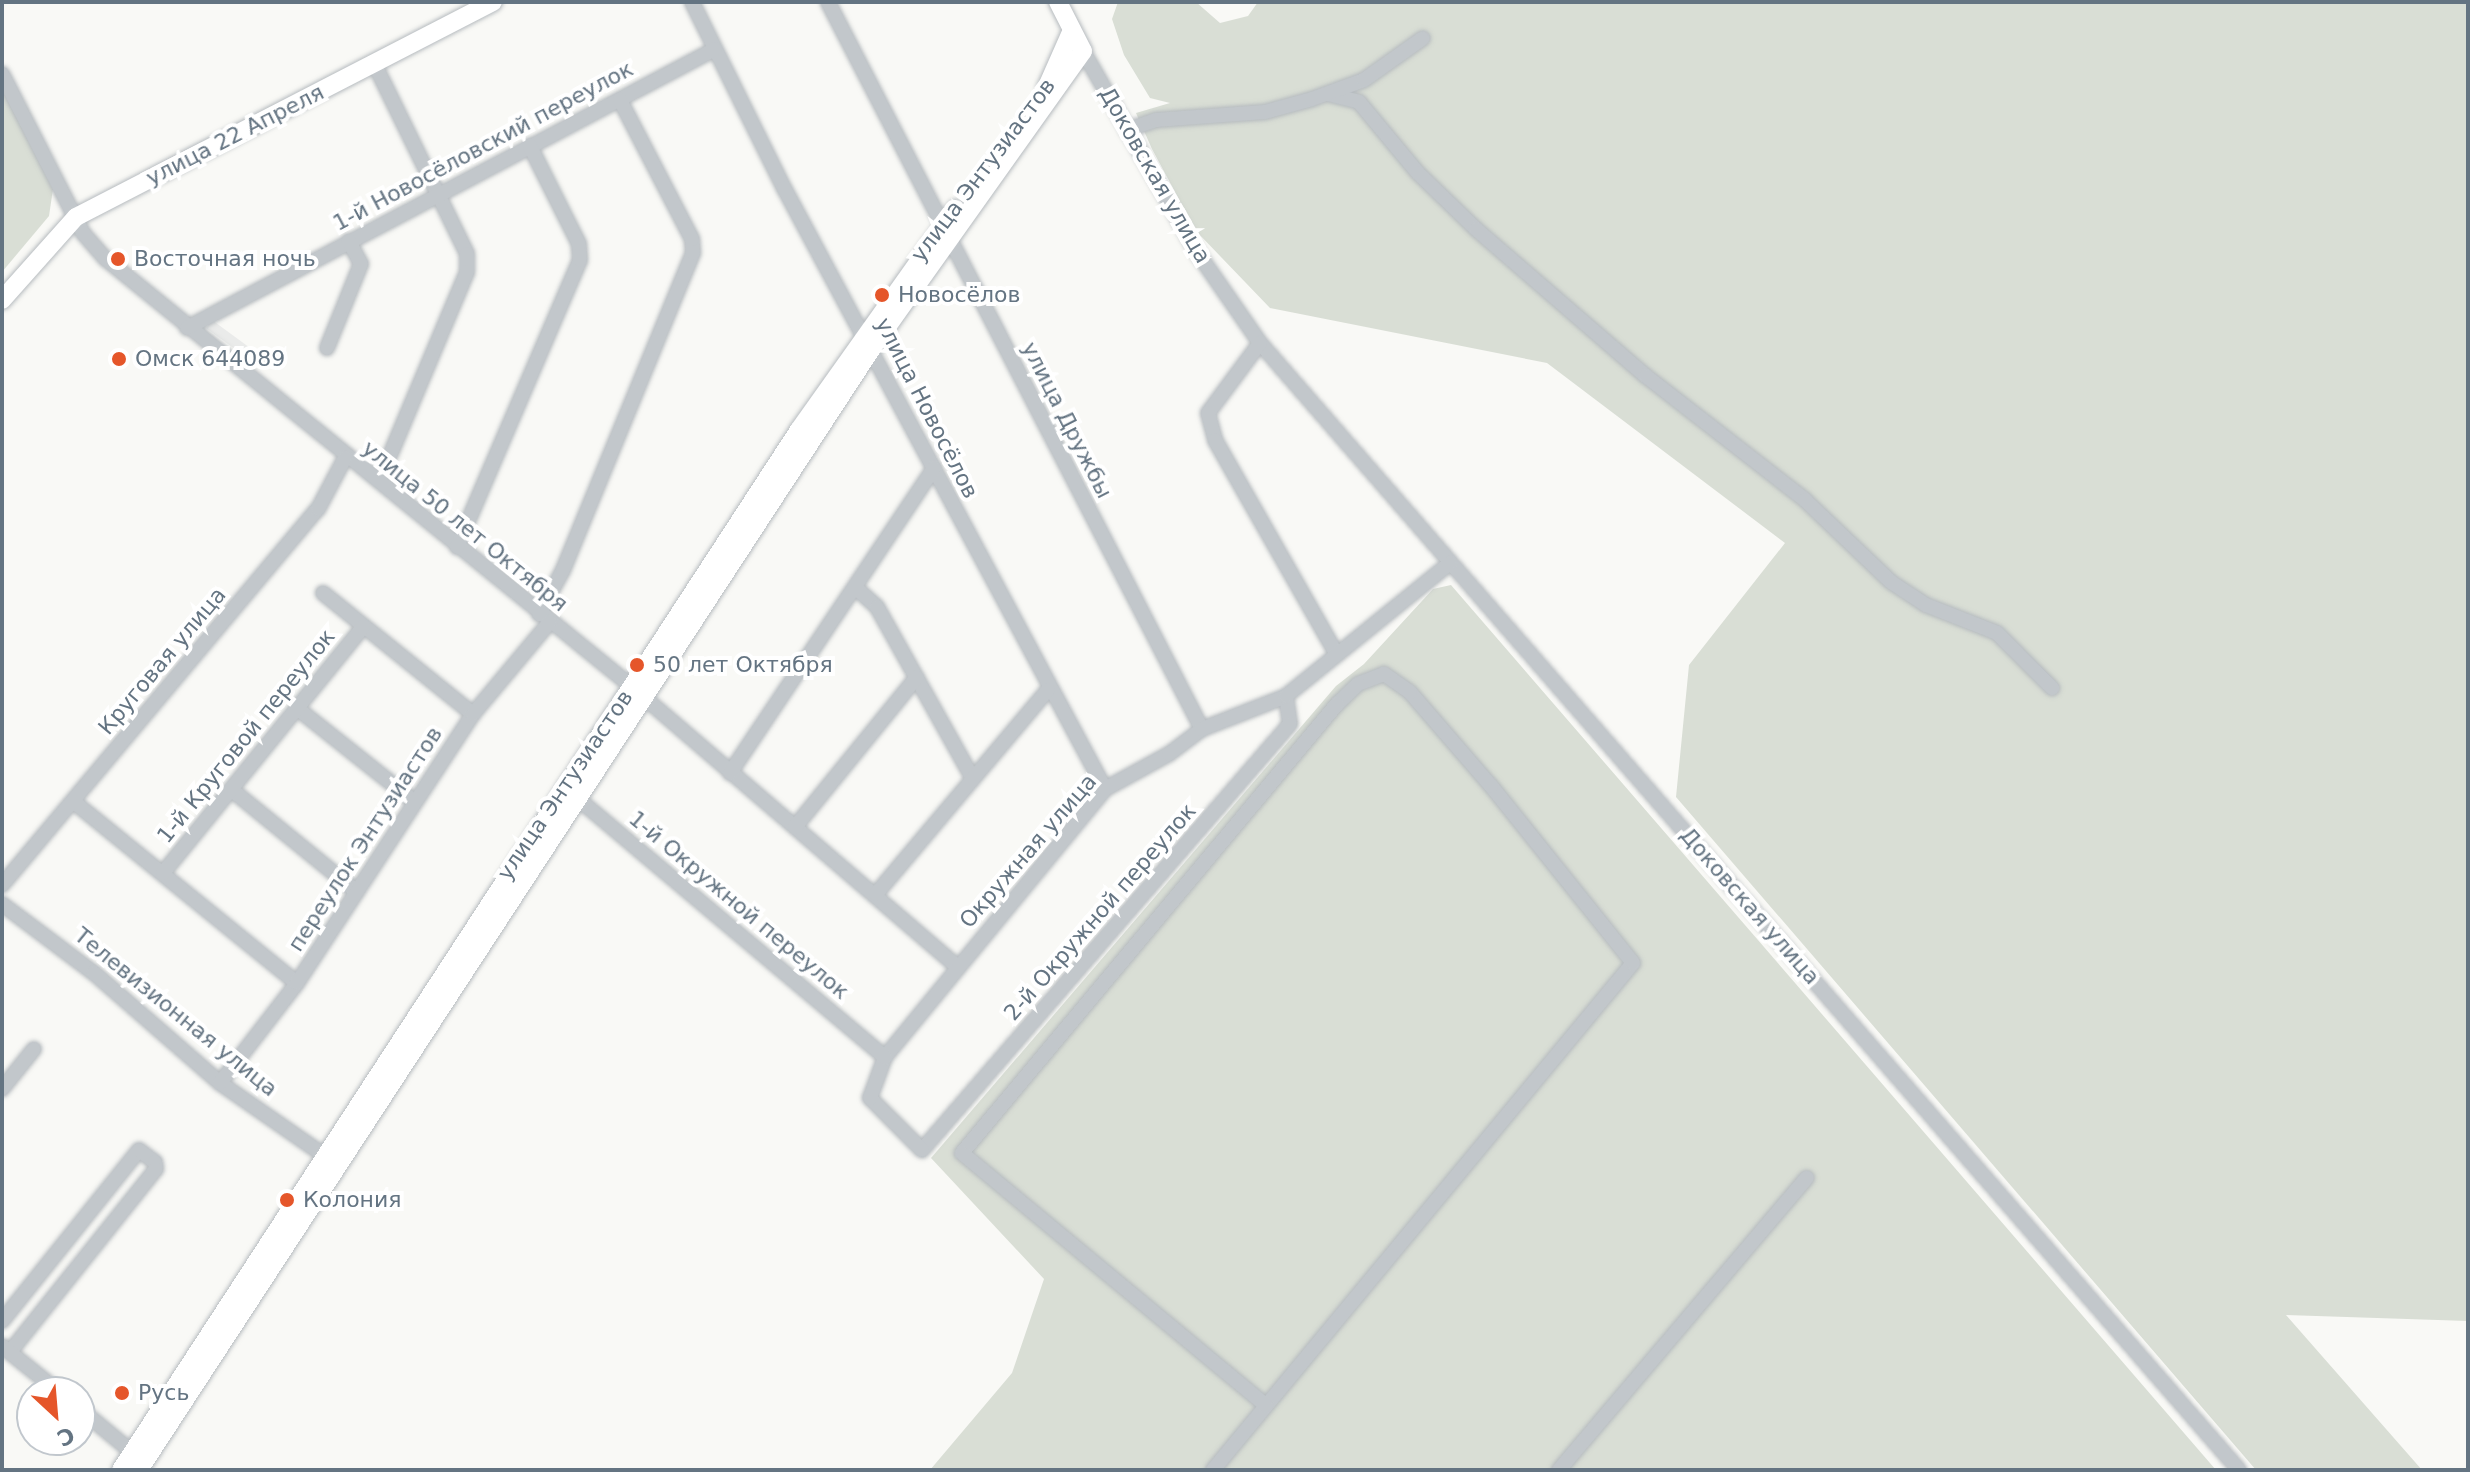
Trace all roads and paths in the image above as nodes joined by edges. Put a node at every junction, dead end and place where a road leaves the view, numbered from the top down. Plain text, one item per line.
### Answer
1 (493, 2) edge
2 (692, 2) edge
3 (828, 2) edge
4 (1058, 2) edge
5 (1072, 30) junction
6 (1423, 38) dead end
7 (715, 49) junction
8 (1083, 51) junction
9 (374, 63) junction
10 (2, 74) edge
11 (1328, 94) junction
12 (620, 100) junction
13 (1127, 130) junction
14 (530, 146) junction
15 (442, 194) junction
16 (76, 217) junction
17 (946, 234) junction
18 (349, 241) junction
19 (2, 300) edge
20 (187, 328) junction
21 (868, 341) junction
22 (1260, 343) junction
23 (327, 348) dead end
24 (390, 455) dead end
25 (345, 458) junction
26 (934, 468) junction
27 (457, 547) junction
28 (1450, 563) junction
29 (856, 588) junction
30 (323, 593) dead end
31 (545, 618) junction
32 (363, 627) junction
33 (1337, 655) junction
34 (917, 677) junction
35 (2052, 688) dead end
36 (1048, 690) junction
37 (636, 692) junction
38 (1286, 696) junction
39 (298, 709) junction
40 (473, 714) junction
41 (1202, 729) junction
42 (730, 773) junction
43 (972, 777) junction
44 (1105, 789) junction
45 (232, 790) junction
46 (571, 792) junction
47 (74, 802) junction
48 (415, 802) junction
49 (795, 827) junction
50 (163, 873) junction
51 (2, 885) edge
52 (357, 892) junction
53 (876, 894) junction
54 (2, 904) edge
55 (958, 967) junction
56 (297, 983) junction
57 (34, 1049) dead end
58 (885, 1057) junction
59 (220, 1083) junction
60 (2, 1089) edge
61 (922, 1150) joint
62 (322, 1154) junction
63 (1807, 1178) dead end
64 (2, 1321) edge
65 (6, 1349) edge
66 (39, 1376) edge
67 (1266, 1405) junction
68 (96, 1423) edge
69 (138, 1461) edge
70 (121, 1470) edge
71 (1213, 1470) edge
72 (1559, 1470) edge
73 (2239, 1470) edge

1 - 9 main road, улица 22 Апреля
2 - 7 street, улица Новосёлов
3 - 17 street, улица Дружбы
4 - 5 main road, Доковская улица
5 - 8 main road, Доковская улица
5 - 17 main road, улица Энтузиастов
6 - 11 street
7 - 12 street, 1-й Новосёловский переулок
7 - 21 street, улица Новосёлов
8 - 13 street, Доковская улица
8 - 17 main road, улица Энтузиастов
9 - 15 street
9 - 16 main road, улица 22 Апреля
10 - 16 street, улица 50 лет Октября
11 - 13 street
11 - 35 street
12 - 14 street, 1-й Новосёловский переулок
12 - 31 street, переулок Энтузиастов
13 - 22 street, Доковская улица
14 - 15 street, 1-й Новосёловский переулок
14 - 27 street
15 - 18 street, 1-й Новосёловский переулок
15 - 24 street
16 - 19 main road, улица 22 Апреля
16 - 20 street, улица 50 лет Октября
17 - 21 main road, улица Энтузиастов
17 - 41 street, улица Дружбы
18 - 20 street, 1-й Новосёловский переулок
18 - 23 street
20 - 25 street, улица 50 лет Октября
21 - 26 street, улица Новосёлов
21 - 37 main road, улица Энтузиастов
22 - 28 street, Доковская улица
22 - 33 street
25 - 27 street, улица 50 лет Октября
25 - 47 street, Круговая улица
26 - 29 street
26 - 36 street, улица Новосёлов
27 - 31 street, улица 50 лет Октября
28 - 33 street, Окружная улица
28 - 73 street, Доковская улица
29 - 34 street
29 - 42 street
30 - 32 street
31 - 37 street, улица 50 лет Октября
31 - 40 street, переулок Энтузиастов
32 - 39 street, 1-й Круговой переулок
32 - 40 street
33 - 38 street, Окружная улица
34 - 43 street
34 - 49 street
36 - 43 street
36 - 44 street, улица Новосёлов
37 - 42 street, улица 50 лет Октября
37 - 46 main road, улица Энтузиастов
38 - 41 street, Окружная улица
38 - 61 street, 2-й Окружной переулок
39 - 45 street, 1-й Круговой переулок
39 - 48 street
40 - 48 street, переулок Энтузиастов
41 - 44 street, Окружная улица
42 - 49 street, улица 50 лет Октября
43 - 53 street
44 - 55 street, Окружная улица
45 - 50 street, 1-й Круговой переулок
45 - 52 street
46 - 58 street, 1-й Окружной переулок
46 - 62 main road, улица Энтузиастов
46 - 69 main road, улица Энтузиастов
47 - 50 street
47 - 51 street, Круговая улица
48 - 52 street, переулок Энтузиастов
49 - 53 street, улица 50 лет Октября
50 - 56 street
52 - 56 street, переулок Энтузиастов
53 - 55 street, улица 50 лет Октября
54 - 59 street, Телевизионная улица
55 - 58 street, Окружная улица
56 - 59 street, переулок Энтузиастов
57 - 60 street
58 - 61 street, Окружная улица
59 - 62 street, Телевизионная улица
62 - 69 main road, улица Энтузиастов
63 - 72 street
64 - 65 street
65 - 66 street
67 - 67 street
67 - 71 street
68 - 69 street
69 - 70 main road, улица Энтузиастов

